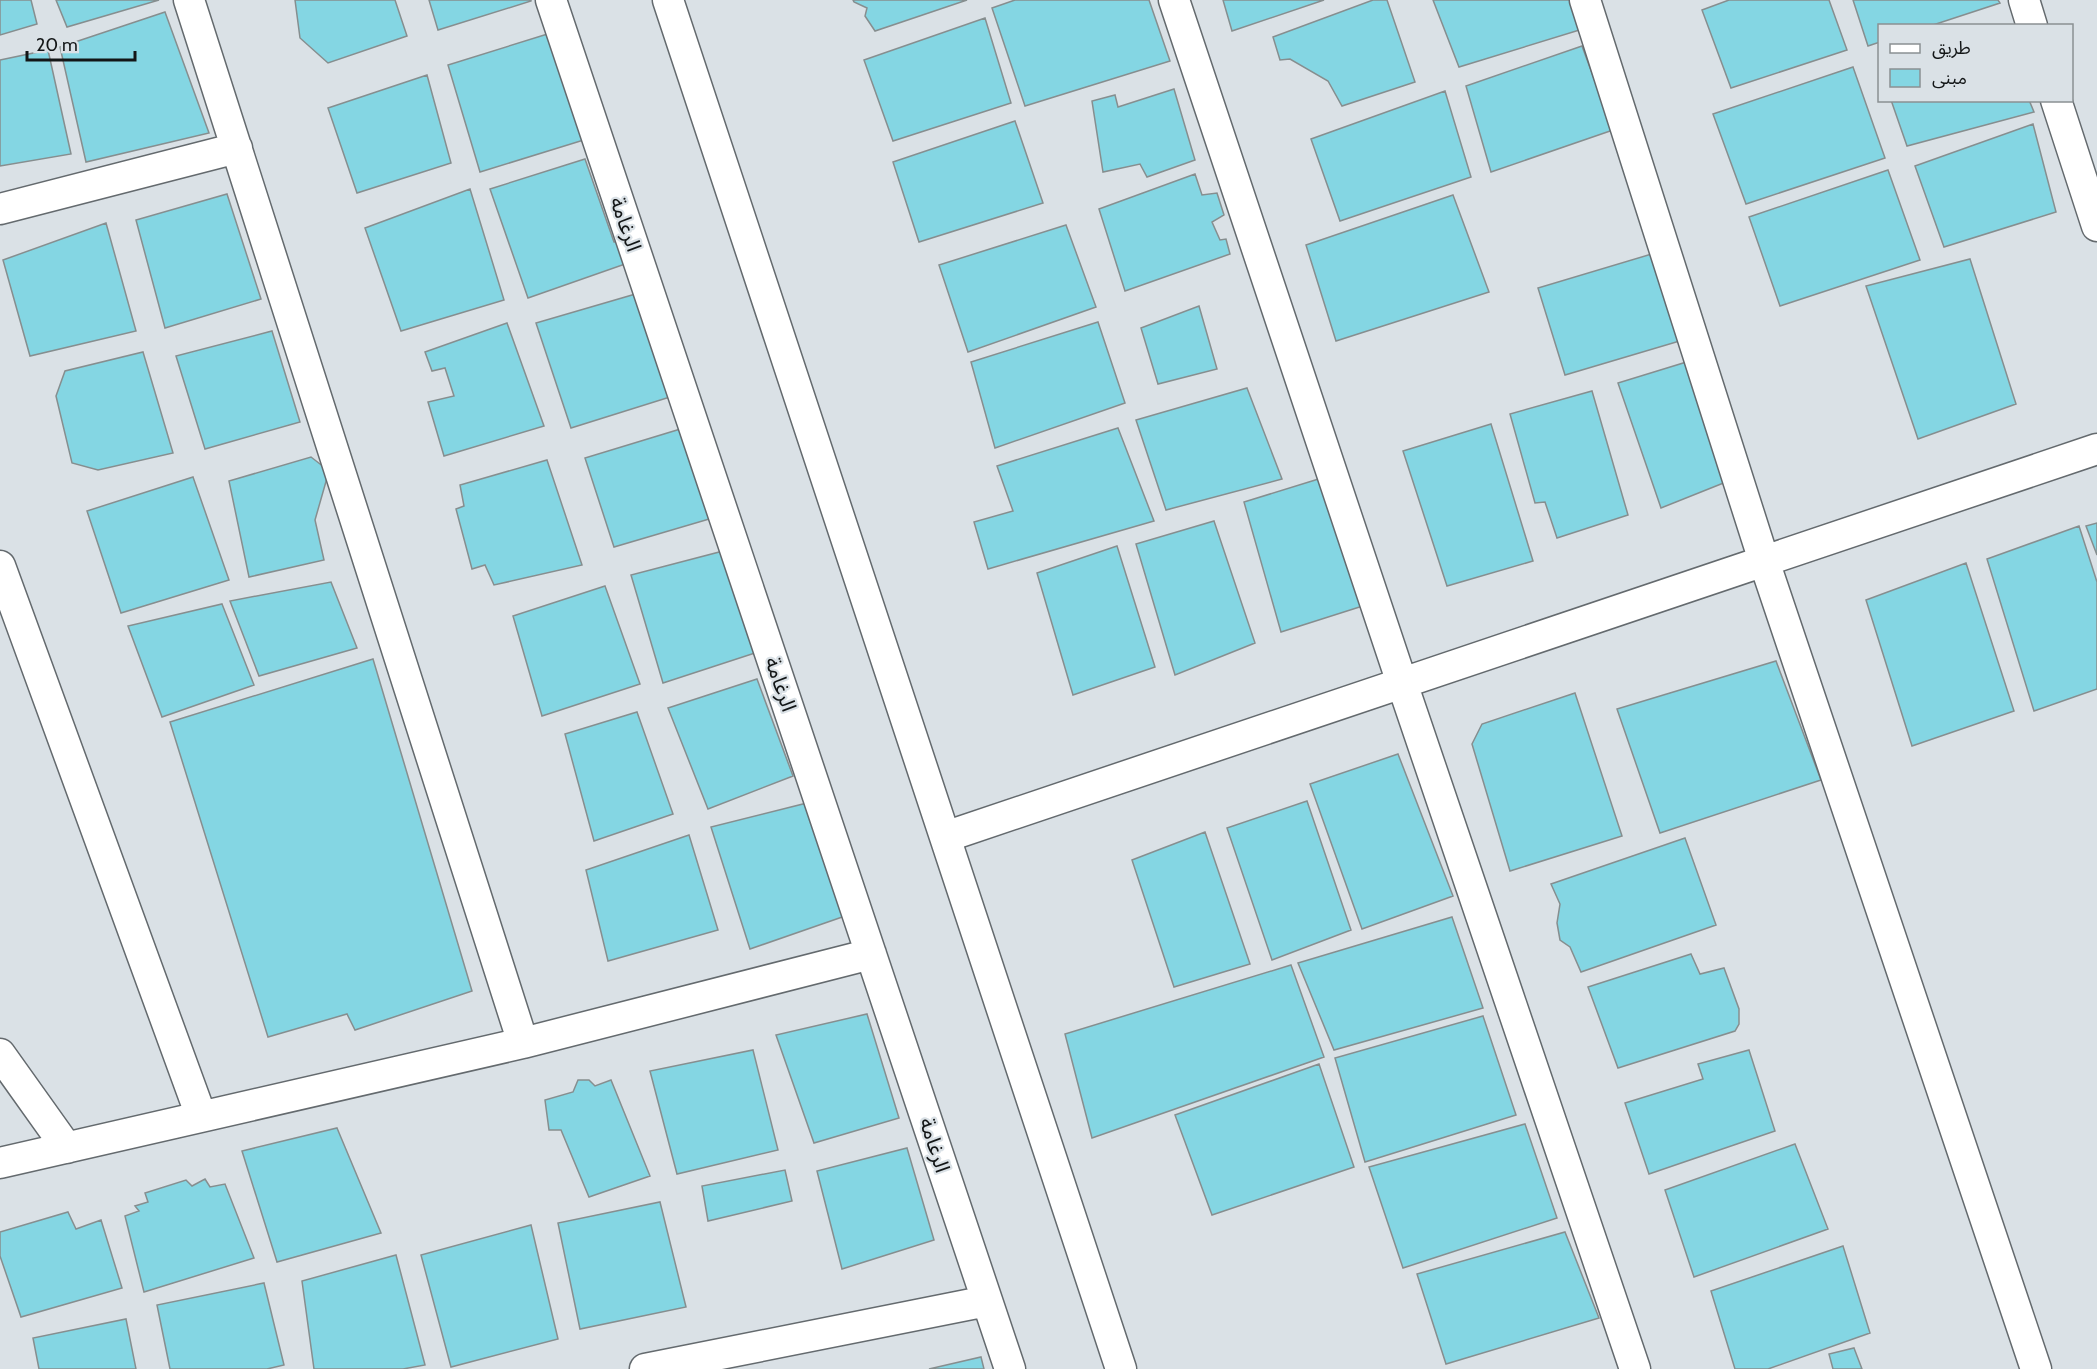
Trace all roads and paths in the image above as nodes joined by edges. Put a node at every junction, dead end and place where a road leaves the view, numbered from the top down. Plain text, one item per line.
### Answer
1 (189, 0) edge
2 (551, 0) edge
3 (668, 0) edge
4 (1174, 0) edge
5 (1585, 0) edge
6 (2024, 0) edge
7 (2031, 24) edge
8 (2057, 102) edge
9 (237, 148) junction
10 (0, 209) edge
11 (2097, 226) edge
12 (2097, 449) edge
13 (1764, 561) junction
14 (0, 566) edge
15 (1402, 683) junction
16 (945, 837) junction
17 (871, 954) junction
18 (523, 1043) junction
19 (0, 1054) edge
20 (201, 1116) junction
21 (68, 1148) junction
22 (0, 1163) edge
23 (987, 1300) junction
24 (645, 1369) edge
25 (1010, 1369) edge
26 (1121, 1369) edge
27 (1635, 1369) edge
28 (2036, 1369) edge

1 - 9 street
2 - 17 street, الرغامة
3 - 16 street
4 - 15 street
5 - 13 street
6 - 7 street
8 - 11 street
9 - 10 street
9 - 18 street
12 - 13 street
13 - 15 street
13 - 28 street
14 - 20 street
15 - 16 street
15 - 27 street
16 - 26 street
17 - 18 street
17 - 23 street, الرغامة
18 - 20 street
19 - 21 street
20 - 21 street
21 - 22 street
23 - 24 street
23 - 25 street, الرغامة

